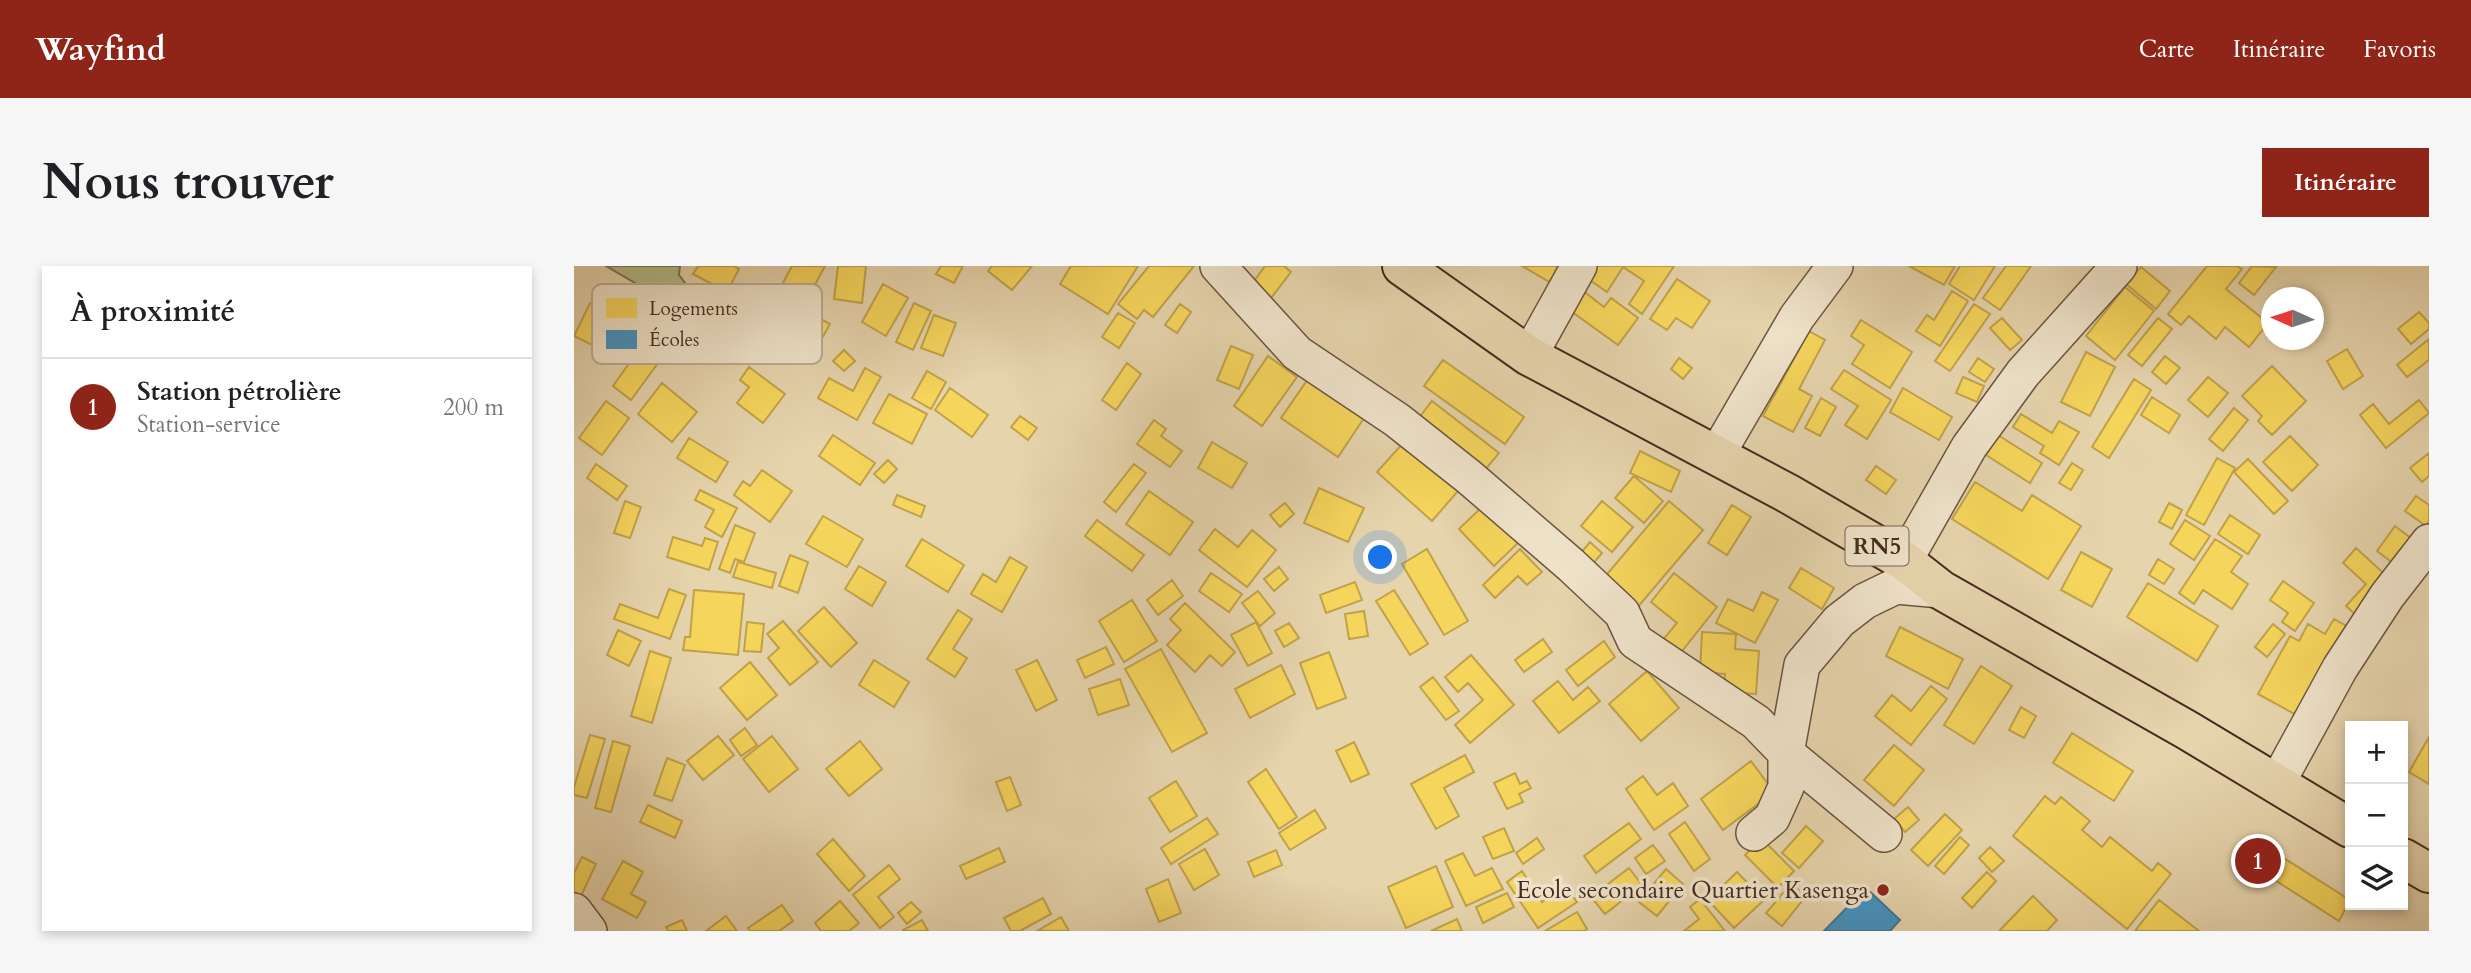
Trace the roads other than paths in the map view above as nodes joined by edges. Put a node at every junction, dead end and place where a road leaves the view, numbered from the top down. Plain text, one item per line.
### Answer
1 (1218, 266) edge
2 (1402, 266) edge
3 (1579, 266) edge
4 (1835, 266) edge
5 (2119, 266) edge
6 (1530, 356) junction
7 (1716, 456) junction
8 (2429, 542) edge
9 (1904, 561) junction
10 (1941, 590) junction
11 (1786, 753) junction
12 (2276, 785) junction
13 (2345, 825) edge
14 (1754, 833) dead end
15 (1884, 834) dead end
16 (2408, 861) edge
17 (2429, 873) edge
18 (574, 911) edge
19 (589, 931) edge

1 - 11 street
2 - 6 highway, RN5
3 - 6 street
4 - 7 street
5 - 9 street
6 - 7 highway, RN5
7 - 9 highway, RN5
8 - 12 street
9 - 10 highway, RN5
10 - 11 street
10 - 12 highway, RN5
11 - 14 street
11 - 15 street
12 - 13 highway, RN5
16 - 17 highway
18 - 19 street

